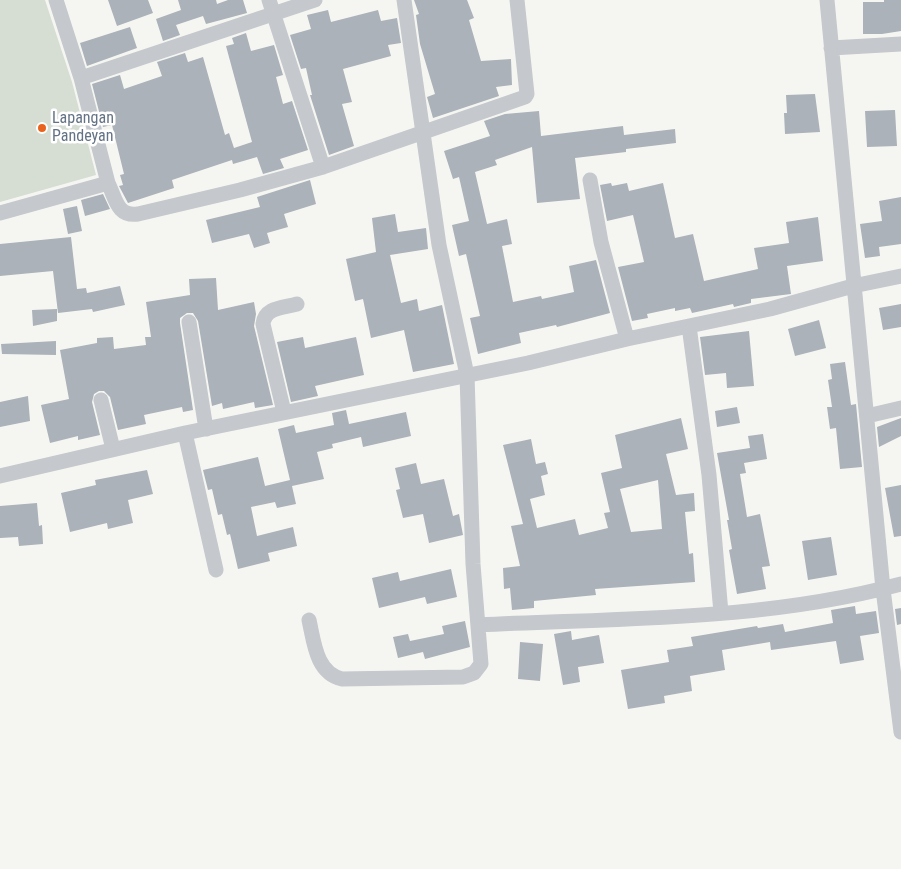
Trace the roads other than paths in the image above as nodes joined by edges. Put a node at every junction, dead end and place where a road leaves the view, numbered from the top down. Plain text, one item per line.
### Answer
1 (56, 0) edge
2 (315, 0) edge
3 (404, 0) edge
4 (517, 0) edge
5 (827, 0) edge
6 (271, 7) edge
7 (901, 44) edge
8 (831, 48) junction
9 (81, 78) junction
10 (421, 133) junction
11 (323, 167) junction
12 (590, 180) dead end
13 (108, 182) junction
14 (0, 213) edge
15 (901, 276) edge
16 (853, 286) junction
17 (297, 304) dead end
18 (189, 322) dead end
19 (689, 326) junction
20 (627, 339) junction
21 (467, 375) junction
22 (101, 400) dead end
23 (901, 408) edge
24 (284, 412) junction
25 (867, 416) junction
26 (206, 429) junction
27 (185, 433) junction
28 (113, 449) junction
29 (0, 476) edge
30 (216, 570) dead end
31 (901, 584) edge
32 (883, 589) junction
33 (721, 613) junction
34 (309, 620) dead end
35 (478, 625) junction
36 (901, 732) edge

1 - 9 street
2 - 6 street
3 - 10 street
4 - 10 street
5 - 8 street
6 - 9 street
6 - 11 street
7 - 8 street
8 - 16 street
9 - 13 street
10 - 11 street
10 - 21 street
11 - 13 street
12 - 20 street
13 - 14 street
15 - 16 street
16 - 19 street
16 - 25 street
17 - 24 street
18 - 26 street
19 - 20 street
19 - 33 street
20 - 21 street
21 - 24 street
21 - 35 street
22 - 28 street
23 - 25 street
24 - 26 street
25 - 32 street
26 - 27 street
27 - 28 street
27 - 30 street
28 - 29 street
31 - 32 street
32 - 33 street
32 - 36 street
33 - 35 street
34 - 35 street

